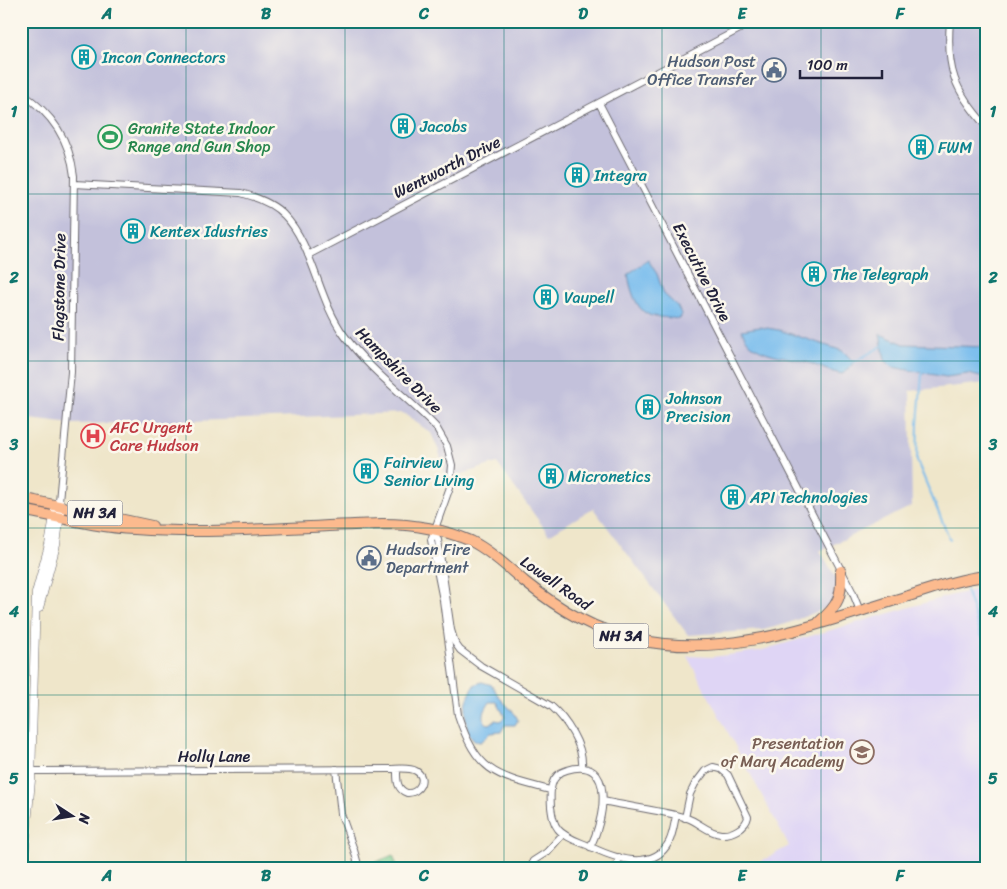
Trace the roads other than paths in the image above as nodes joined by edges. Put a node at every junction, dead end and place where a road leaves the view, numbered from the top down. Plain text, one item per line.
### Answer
1 (755, 21) edge
2 (950, 21) edge
3 (21, 93) edge
4 (599, 103) junction
5 (986, 126) edge
6 (74, 184) junction
7 (308, 255) junction
8 (21, 498) edge
9 (59, 504) junction
10 (21, 510) edge
11 (57, 517) junction
12 (434, 529) junction
13 (167, 530) junction
14 (841, 571) junction
15 (986, 576) edge
16 (860, 611) junction
17 (817, 624) junction
18 (460, 650) junction
19 (448, 651) junction
20 (32, 754) junction
21 (21, 756) edge
22 (582, 767) junction
23 (336, 769) junction
24 (396, 769) junction
25 (32, 771) junction
26 (550, 790) junction
27 (603, 801) junction
28 (676, 816) junction
29 (685, 818) junction
30 (563, 834) junction
31 (590, 847) junction
32 (619, 857) junction
33 (533, 862) dead end
34 (23, 868) edge
35 (359, 868) edge
36 (616, 868) edge

1 - 4 street
2 - 5 street
3 - 6 street, Flagstone Drive
4 - 7 street, Wentworth Drive
4 - 14 street, Executive Drive
6 - 7 street, Hampshire Drive
6 - 9 street, Flagstone Drive
7 - 12 street, Hampshire Drive
8 - 9 main road, Lowell Road / NH 3A
9 - 11 street
9 - 13 main road, Lowell Road / NH 3A
10 - 11 main road, Lowell Road / NH 3A
11 - 13 main road, Lowell Road / NH 3A
11 - 20 street
12 - 13 main road, Lowell Road / NH 3A
12 - 17 main road, Lowell Road / NH 3A
12 - 18 street
12 - 19 street, Hampshire Drive
14 - 16 street, Executive Drive
14 - 17 main road
15 - 16 main road, Lowell Road / NH 3A
16 - 17 main road, Lowell Road / NH 3A
18 - 19 street
18 - 22 street
19 - 26 street, Hampshire Drive
20 - 21 street
20 - 25 street
22 - 26 street
22 - 27 street
23 - 24 street, Holly Lane
23 - 25 street, Holly Lane
23 - 35 street
24 - 24 street, Holly Lane
25 - 34 street
26 - 30 street
27 - 28 street
27 - 31 street
28 - 29 street
28 - 32 street
29 - 29 street
30 - 31 street
30 - 33 street
31 - 32 street
32 - 36 street

